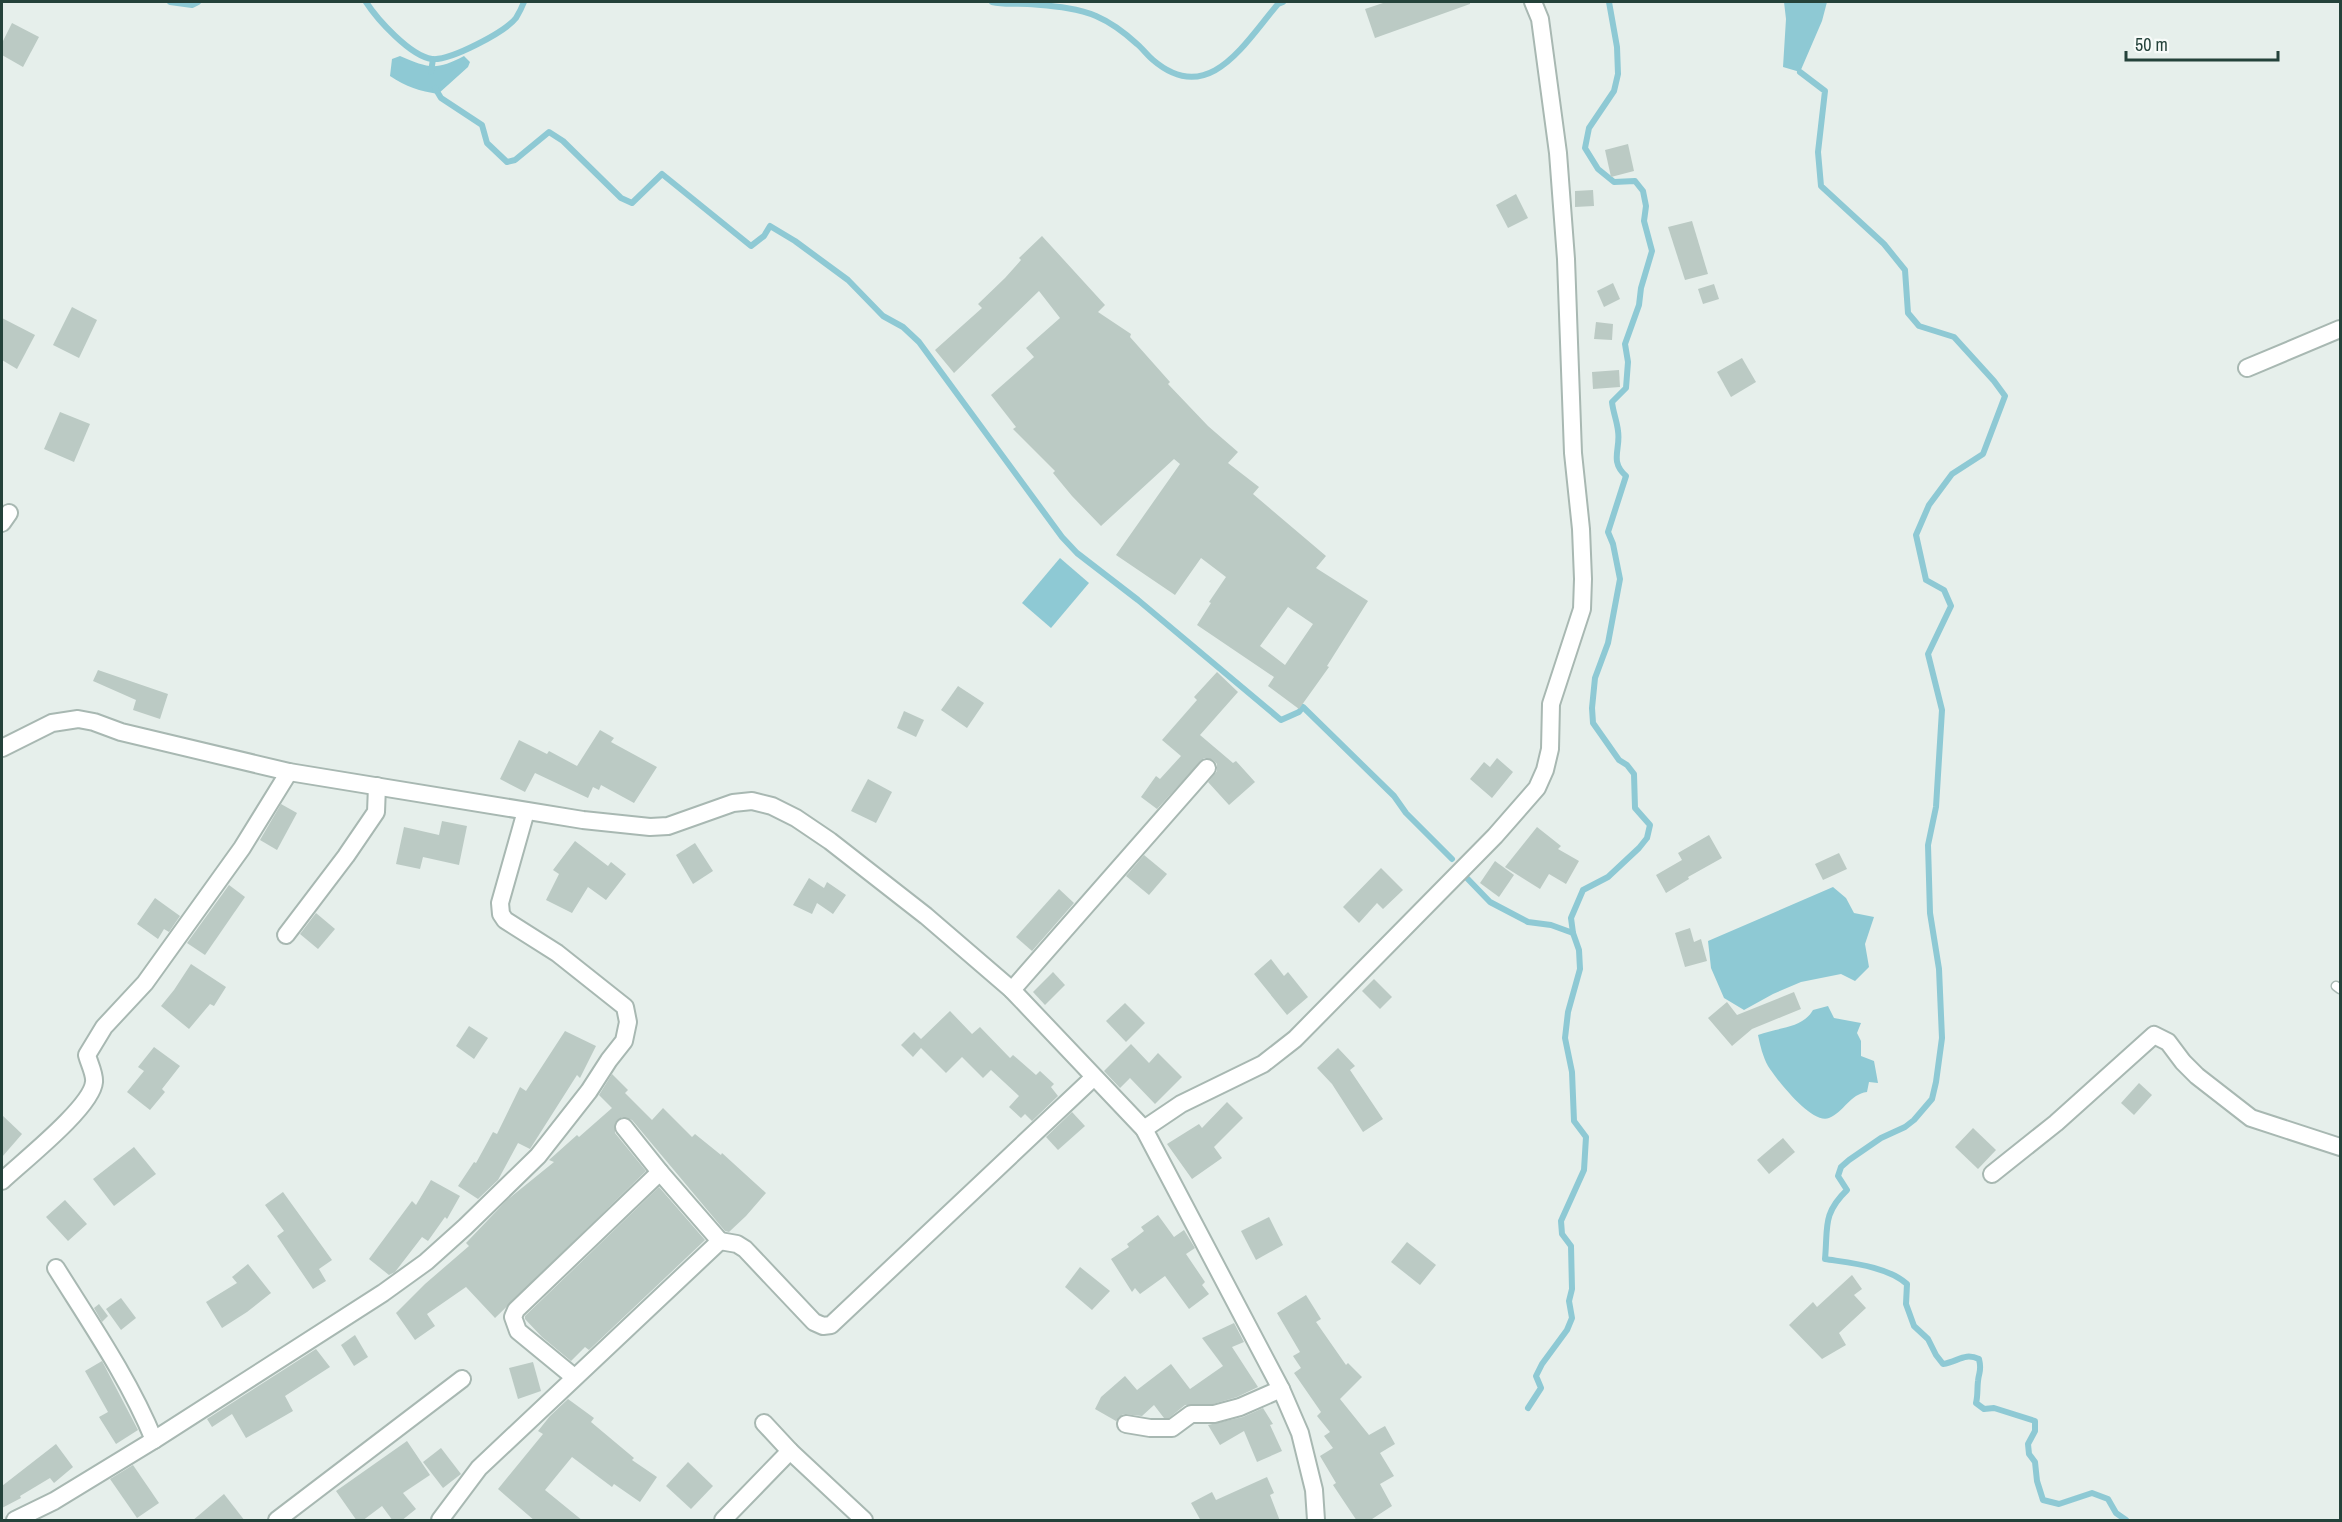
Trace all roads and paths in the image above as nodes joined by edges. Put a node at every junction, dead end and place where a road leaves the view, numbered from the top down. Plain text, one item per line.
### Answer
1 (1533, 2) edge
2 (2340, 329) edge
3 (2247, 368) dead end
4 (2, 747) edge
5 (1207, 768) dead end
6 (289, 772) junction
7 (377, 786) junction
8 (526, 811) junction
9 (286, 936) dead end
10 (1012, 990) junction
11 (1093, 1078) junction
12 (624, 1127) dead end
13 (1144, 1129) junction
14 (2340, 1147) edge
15 (660, 1172) junction
16 (1992, 1174) dead end
17 (2, 1181) edge
18 (720, 1241) junction
19 (56, 1268) dead end
20 (574, 1377) junction
21 (462, 1379) dead end
22 (1281, 1389) junction
23 (764, 1423) dead end
24 (1126, 1424) dead end
25 (154, 1440) junction
26 (790, 1450) junction
27 (15, 1521) edge
28 (278, 1521) edge
29 (440, 1521) edge
30 (723, 1521) edge
31 (864, 1521) edge
32 (1316, 1521) edge

1 - 13 street
2 - 3 street
4 - 6 street
5 - 10 street
6 - 7 street
6 - 17 street
7 - 8 street
7 - 9 street
8 - 10 street
8 - 25 street
10 - 11 street
11 - 13 street
11 - 18 street
12 - 15 street
13 - 22 street
14 - 16 street
15 - 18 street
15 - 20 street
18 - 20 street
19 - 25 street
20 - 29 street
21 - 28 street
22 - 24 street
22 - 32 street
23 - 26 street
25 - 27 street
26 - 30 street
26 - 31 street

